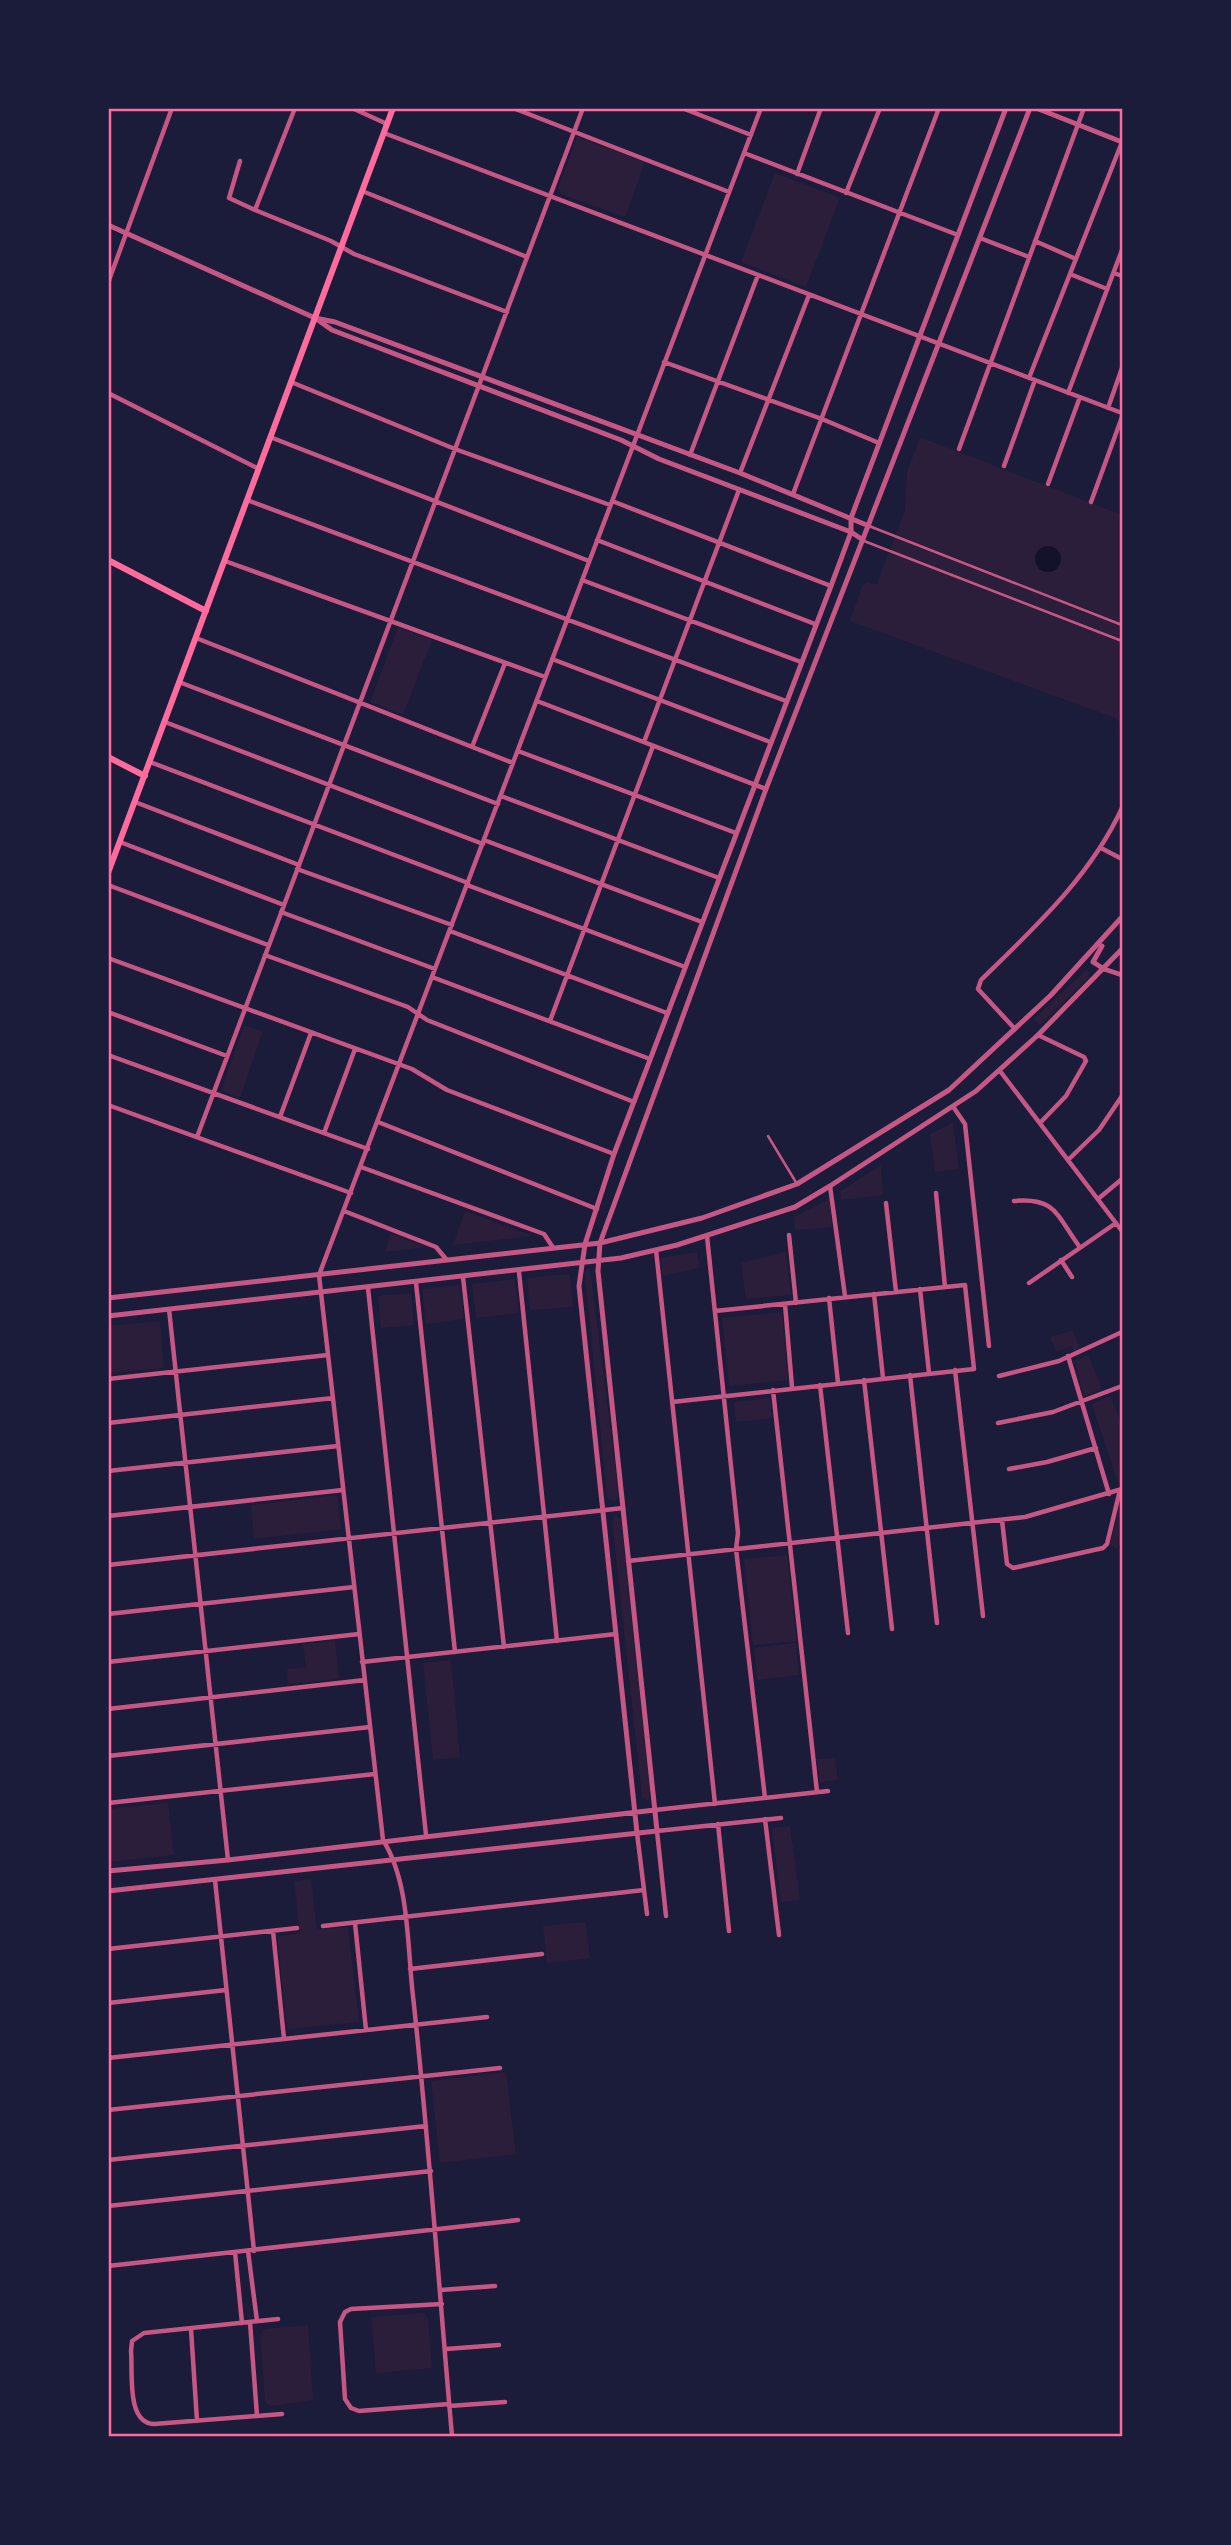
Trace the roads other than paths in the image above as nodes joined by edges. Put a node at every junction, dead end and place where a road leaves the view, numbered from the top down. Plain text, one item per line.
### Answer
1 (172, 108) edge
2 (295, 108) edge
3 (352, 108) edge
4 (393, 108) edge
5 (513, 108) edge
6 (583, 108) edge
7 (682, 108) edge
8 (761, 108) edge
9 (821, 108) edge
10 (880, 108) edge
11 (939, 108) edge
12 (1006, 108) edge
13 (1030, 108) edge
14 (1036, 108) edge
15 (1084, 108) edge
16 (388, 124) junction
17 (1078, 125) junction
18 (575, 131) junction
19 (384, 133) junction
20 (751, 135) junction
21 (1122, 141) edge
22 (744, 153) junction
23 (240, 161) dead end
24 (797, 174) junction
25 (362, 191) junction
26 (729, 192) junction
27 (846, 193) junction
28 (550, 196) junction
29 (255, 211) junction
30 (900, 213) junction
31 (108, 225) edge
32 (127, 233) junction
33 (958, 235) junction
34 (980, 238) junction
35 (1035, 241) junction
36 (341, 247) junction
37 (1122, 250) edge
38 (705, 255) junction
39 (527, 257) junction
40 (1030, 257) junction
41 (1076, 259) junction
42 (1114, 273) junction
43 (1070, 274) junction
44 (758, 275) junction
45 (1122, 276) edge
46 (108, 283) edge
47 (1107, 289) junction
48 (809, 294) junction
49 (507, 312) junction
50 (862, 314) junction
51 (315, 318) junction
52 (919, 336) junction
53 (940, 344) junction
54 (664, 362) junction
55 (990, 363) junction
56 (1122, 368) edge
57 (482, 377) junction
58 (1029, 378) junction
59 (718, 380) junction
60 (1035, 380) junction
61 (291, 382) junction
62 (479, 386) junction
63 (108, 393) edge
64 (1068, 393) junction
65 (1080, 397) junction
66 (768, 399) junction
67 (1108, 408) junction
68 (1122, 415) edge
69 (822, 419) junction
70 (637, 435) junction
71 (271, 437) junction
72 (879, 443) junction
73 (632, 447) junction
74 (455, 449) junction
75 (959, 449) dead end
76 (690, 454) junction
77 (1004, 466) dead end
78 (259, 469) junction
79 (740, 474) junction
80 (1048, 484) dead end
81 (739, 490) junction
82 (793, 494) junction
83 (247, 500) junction
84 (436, 501) junction
85 (1091, 502) dead end
86 (611, 503) junction
87 (851, 518) junction
88 (869, 526) junction
89 (851, 532) junction
90 (597, 540) junction
91 (863, 540) junction
92 (719, 543) junction
93 (108, 560) edge
94 (225, 561) junction
95 (590, 561) junction
96 (413, 562) junction
97 (582, 580) junction
98 (705, 582) junction
99 (831, 586) junction
100 (206, 611) junction
101 (567, 620) junction
102 (690, 620) junction
103 (391, 621) junction
104 (815, 624) junction
105 (1122, 625) edge
106 (196, 638) junction
107 (1122, 641) edge
108 (552, 659) junction
109 (675, 660) junction
110 (801, 662) junction
111 (505, 663) junction
112 (545, 677) junction
113 (179, 682) junction
114 (660, 700) junction
115 (537, 701) junction
116 (786, 701) junction
117 (359, 704) junction
118 (164, 722) junction
119 (644, 742) junction
120 (770, 742) junction
121 (344, 745) junction
122 (653, 746) junction
123 (472, 747) junction
124 (518, 751) junction
125 (108, 757) edge
126 (150, 762) junction
127 (513, 763) junction
128 (145, 776) junction
129 (329, 784) junction
130 (754, 784) junction
131 (766, 789) junction
132 (635, 795) junction
133 (501, 796) junction
134 (135, 802) junction
135 (498, 804) junction
136 (1122, 808) edge
137 (314, 825) junction
138 (736, 832) junction
139 (618, 840) junction
140 (120, 842) junction
141 (483, 842) junction
142 (1101, 848) junction
143 (1122, 859) edge
144 (298, 867) junction
145 (108, 873) edge
146 (719, 877) junction
147 (467, 884) junction
148 (601, 884) junction
149 (108, 885) edge
150 (284, 905) junction
151 (281, 912) junction
152 (1122, 918) edge
153 (702, 922) junction
154 (451, 928) junction
155 (584, 929) junction
156 (1104, 940) junction
157 (269, 945) junction
158 (1122, 949) edge
159 (265, 955) junction
160 (108, 958) edge
161 (685, 967) junction
162 (435, 969) junction
163 (1104, 969) junction
164 (567, 975) junction
165 (1122, 975) edge
166 (432, 977) junction
167 (245, 1008) junction
168 (108, 1012) edge
169 (667, 1013) junction
170 (418, 1014) junction
171 (550, 1021) junction
172 (1015, 1029) junction
173 (311, 1033) junction
174 (1038, 1035) junction
175 (355, 1049) junction
176 (108, 1055) edge
177 (227, 1056) junction
178 (650, 1059) junction
179 (399, 1065) junction
180 (1000, 1071) junction
181 (213, 1094) junction
182 (1122, 1096) edge
183 (634, 1102) junction
184 (108, 1105) edge
185 (954, 1108) junction
186 (280, 1117) junction
187 (378, 1122) junction
188 (1040, 1123) junction
189 (324, 1133) junction
190 (768, 1136) dead end
191 (197, 1137) junction
192 (368, 1149) junction
193 (614, 1154) junction
194 (1068, 1160) junction
195 (361, 1167) junction
196 (1122, 1179) edge
197 (797, 1184) junction
198 (830, 1186) junction
199 (351, 1193) junction
200 (936, 1193) dead end
201 (1098, 1199) junction
202 (1014, 1201) dead end
203 (886, 1203) dead end
204 (597, 1209) junction
205 (344, 1211) junction
206 (1116, 1223) junction
207 (1122, 1231) edge
208 (789, 1235) dead end
209 (707, 1236) junction
210 (600, 1243) junction
211 (584, 1244) junction
212 (552, 1246) junction
213 (1079, 1246) junction
214 (656, 1251) junction
215 (446, 1259) junction
216 (1061, 1260) junction
217 (597, 1261) junction
218 (581, 1263) junction
219 (519, 1272) junction
220 (319, 1275) junction
221 (1072, 1277) dead end
222 (463, 1278) junction
223 (416, 1283) junction
224 (1029, 1283) dead end
225 (945, 1287) junction
226 (368, 1288) junction
227 (920, 1289) junction
228 (896, 1292) junction
229 (321, 1293) junction
230 (874, 1294) junction
231 (845, 1296) junction
232 (108, 1298) edge
233 (829, 1298) junction
234 (796, 1303) junction
235 (785, 1304) junction
236 (169, 1310) junction
237 (715, 1311) junction
238 (108, 1316) edge
239 (1122, 1332) edge
240 (989, 1346) dead end
241 (328, 1355) junction
242 (1068, 1356) junction
243 (955, 1370) junction
244 (176, 1371) junction
245 (929, 1373) junction
246 (910, 1375) junction
247 (999, 1376) dead end
248 (883, 1378) junction
249 (108, 1379) edge
250 (864, 1380) junction
251 (838, 1383) junction
252 (820, 1385) junction
253 (1122, 1386) edge
254 (792, 1387) junction
255 (773, 1390) junction
256 (724, 1395) junction
257 (333, 1398) junction
258 (1081, 1400) junction
259 (671, 1402) junction
260 (181, 1415) junction
261 (108, 1423) edge
262 (998, 1423) dead end
263 (338, 1446) junction
264 (1096, 1448) junction
265 (186, 1462) junction
266 (1009, 1469) dead end
267 (108, 1471) edge
268 (343, 1490) junction
269 (1121, 1490) edge
270 (1110, 1494) junction
271 (190, 1507) junction
272 (623, 1508) junction
273 (603, 1511) junction
274 (108, 1516) edge
275 (544, 1516) junction
276 (1002, 1520) junction
277 (490, 1522) junction
278 (972, 1524) junction
279 (442, 1528) junction
280 (927, 1529) junction
281 (394, 1533) junction
282 (881, 1534) junction
283 (349, 1538) junction
284 (836, 1539) junction
285 (791, 1543) junction
286 (736, 1549) junction
287 (195, 1555) junction
288 (688, 1555) junction
289 (628, 1561) junction
290 (108, 1565) edge
291 (354, 1587) junction
292 (201, 1604) junction
293 (108, 1614) edge
294 (983, 1616) dead end
295 (937, 1623) dead end
296 (892, 1629) dead end
297 (848, 1633) dead end
298 (359, 1634) junction
299 (616, 1634) junction
300 (557, 1640) junction
301 (504, 1647) junction
302 (206, 1651) junction
303 (455, 1652) junction
304 (407, 1657) junction
305 (108, 1662) edge
306 (362, 1662) junction
307 (365, 1680) junction
308 (211, 1700) junction
309 (108, 1709) edge
310 (370, 1727) junction
311 (216, 1744) junction
312 (108, 1756) edge
313 (375, 1774) junction
314 (221, 1791) junction
315 (828, 1791) dead end
316 (817, 1793) junction
317 (765, 1798) junction
318 (108, 1803) edge
319 (715, 1804) junction
320 (655, 1810) junction
321 (635, 1812) junction
322 (781, 1818) dead end
323 (765, 1819) junction
324 (718, 1824) junction
325 (657, 1831) junction
326 (637, 1833) junction
327 (426, 1835) junction
328 (383, 1840) junction
329 (229, 1860) junction
330 (395, 1860) junction
331 (108, 1871) edge
332 (215, 1880) junction
333 (645, 1890) junction
334 (108, 1891) edge
335 (647, 1914) dead end
336 (404, 1916) junction
337 (666, 1916) dead end
338 (355, 1923) junction
339 (323, 1926) dead end
340 (296, 1928) dead end
341 (273, 1931) junction
342 (729, 1931) dead end
343 (779, 1935) dead end
344 (221, 1937) junction
345 (108, 1949) edge
346 (542, 1954) dead end
347 (410, 1969) junction
348 (226, 1990) junction
349 (108, 2003) edge
350 (487, 2017) dead end
351 (416, 2025) junction
352 (366, 2030) junction
353 (284, 2039) junction
354 (232, 2045) junction
355 (108, 2058) edge
356 (500, 2068) dead end
357 (421, 2076) junction
358 (237, 2097) junction
359 (108, 2110) edge
360 (426, 2126) junction
361 (243, 2145) junction
362 (108, 2160) edge
363 (431, 2171) junction
364 (247, 2191) junction
365 (108, 2206) edge
366 (518, 2220) dead end
367 (437, 2231) junction
368 (251, 2251) junction
369 (235, 2252) junction
370 (108, 2266) edge
371 (495, 2286) dead end
372 (441, 2290) junction
373 (442, 2304) junction
374 (278, 2319) dead end
375 (257, 2321) junction
376 (250, 2322) junction
377 (242, 2323) junction
378 (191, 2329) junction
379 (499, 2344) dead end
380 (446, 2349) junction
381 (505, 2402) dead end
382 (449, 2405) junction
383 (282, 2414) dead end
384 (257, 2416) junction
385 (197, 2421) junction
386 (452, 2437) edge

1 - 32 street
2 - 29 street
3 - 16 street
4 - 16 main road
5 - 18 street
6 - 18 street
7 - 20 street
8 - 20 street
9 - 24 street
10 - 27 street
11 - 30 street
12 - 33 street
13 - 34 street
14 - 17 street
15 - 17 street
16 - 19 main road
17 - 21 street
17 - 35 street
18 - 26 street
18 - 28 street
19 - 25 main road
19 - 28 street
20 - 22 street
21 - 41 street
22 - 24 street
22 - 26 street
23 - 29 street
24 - 27 street
25 - 36 main road
25 - 39 street
26 - 38 street
27 - 30 street
28 - 38 street
28 - 39 street
29 - 36 street
30 - 33 street
30 - 50 street
31 - 32 street
32 - 46 street
32 - 51 street
33 - 52 street
34 - 40 street
34 - 53 street
35 - 40 street
35 - 41 street
36 - 49 street
36 - 51 main road
37 - 42 street
38 - 44 street
38 - 54 street
39 - 49 street
40 - 55 street
41 - 43 street
42 - 45 street
42 - 47 street
43 - 47 street
43 - 58 street
44 - 48 street
44 - 59 street
47 - 64 street
48 - 50 street
48 - 66 street
49 - 57 street
50 - 52 street
50 - 69 street
51 - 57 street
51 - 61 main road
51 - 62 street
52 - 53 street
52 - 72 street
53 - 55 street
53 - 88 street
54 - 59 street
54 - 70 street
55 - 58 street
55 - 75 street
56 - 67 street
57 - 62 street
57 - 70 street
58 - 60 street
59 - 66 street
59 - 76 street
60 - 64 street
60 - 77 street
61 - 71 main road
61 - 74 street
62 - 73 street
62 - 74 street
63 - 78 street
64 - 65 street
65 - 67 street
65 - 80 street
66 - 69 street
66 - 79 street
67 - 68 street
68 - 85 street
69 - 72 street
69 - 82 street
70 - 73 street
70 - 76 street
71 - 78 main road
71 - 84 street
72 - 87 street
73 - 81 street
73 - 86 street
74 - 84 street
74 - 86 street
76 - 79 street
78 - 83 main road
79 - 82 street
81 - 89 street
81 - 92 street
82 - 87 street
83 - 94 main road
83 - 96 street
84 - 95 street
84 - 96 street
86 - 90 street
86 - 92 street
87 - 88 street
87 - 89 street
88 - 91 street
88 - 105 lane
89 - 91 street
89 - 99 street
90 - 95 street
90 - 98 street
91 - 107 lane
91 - 131 street
92 - 98 street
92 - 99 street
93 - 100 main road
94 - 100 main road
94 - 103 street
95 - 97 street
96 - 101 street
96 - 103 street
97 - 101 street
97 - 102 street
98 - 102 street
98 - 104 street
99 - 104 street
100 - 106 main road
101 - 108 street
101 - 109 street
102 - 109 street
102 - 110 street
103 - 111 street
103 - 117 street
104 - 110 street
106 - 113 main road
106 - 117 street
108 - 112 street
108 - 114 street
109 - 114 street
109 - 116 street
110 - 116 street
111 - 112 street
111 - 123 street
112 - 115 street
113 - 118 main road
113 - 121 street
114 - 119 street
114 - 120 street
115 - 119 street
115 - 124 street
116 - 120 street
117 - 121 street
117 - 123 street
118 - 126 main road
118 - 129 street
119 - 122 street
120 - 130 street
121 - 129 street
121 - 135 street
122 - 130 street
122 - 132 street
123 - 127 street
124 - 127 street
124 - 132 street
125 - 128 main road
126 - 128 main road
126 - 137 street
127 - 133 street
128 - 134 main road
129 - 137 street
129 - 141 street
130 - 131 street
130 - 138 street
131 - 210 street
132 - 138 street
132 - 139 street
133 - 135 street
133 - 139 street
134 - 140 main road
134 - 144 street
135 - 141 street
136 - 142 street
137 - 144 street
137 - 147 street
138 - 146 street
139 - 146 street
139 - 148 street
140 - 145 main road
140 - 150 street
141 - 147 street
141 - 148 street
142 - 143 street
142 - 172 street
144 - 150 street
144 - 154 street
146 - 153 street
147 - 154 street
147 - 155 street
148 - 153 street
148 - 155 street
149 - 157 street
150 - 151 street
151 - 157 street
151 - 162 street
152 - 156 street
153 - 161 street
154 - 162 street
154 - 164 street
155 - 161 street
155 - 164 street
156 - 163 street
156 - 172 street
157 - 159 street
158 - 163 street
159 - 167 street
159 - 170 street
160 - 167 street
161 - 169 street
162 - 166 street
163 - 165 street
163 - 174 street
164 - 169 street
164 - 171 street
166 - 170 street
166 - 171 street
167 - 173 street
167 - 177 street
168 - 177 street
169 - 178 street
170 - 179 street
170 - 183 street
171 - 178 street
172 - 197 street
173 - 175 street
173 - 186 street
174 - 180 street
174 - 188 street
175 - 179 street
175 - 189 street
176 - 181 street
177 - 181 street
178 - 183 street
179 - 187 street
179 - 193 street
180 - 185 street
180 - 188 street
181 - 186 street
181 - 191 street
182 - 194 street
183 - 193 street
184 - 191 street
185 - 198 street
185 - 240 street
186 - 189 street
187 - 192 street
187 - 204 street
188 - 194 street
189 - 192 street
190 - 197 lane
191 - 199 street
192 - 195 street
193 - 204 street
194 - 201 street
195 - 199 street
195 - 212 street
196 - 201 street
197 - 210 street
198 - 209 street
198 - 231 street
199 - 205 street
200 - 225 street
201 - 206 street
202 - 213 street
203 - 228 street
204 - 211 street
205 - 215 street
205 - 220 street
206 - 207 street
206 - 213 street
208 - 234 street
209 - 214 street
209 - 237 street
210 - 211 street
210 - 217 street
211 - 212 street
211 - 218 street
212 - 215 street
213 - 216 street
214 - 217 street
214 - 259 street
215 - 220 street
216 - 221 street
216 - 224 street
217 - 218 street
217 - 272 street
218 - 219 street
218 - 273 street
219 - 222 street
219 - 275 street
220 - 229 street
220 - 232 street
222 - 223 street
222 - 277 street
223 - 226 street
223 - 279 street
225 - 227 street
225 - 243 street
226 - 229 street
226 - 281 street
227 - 228 street
227 - 245 street
228 - 230 street
229 - 236 street
229 - 241 street
230 - 231 street
230 - 248 street
231 - 233 street
233 - 234 street
233 - 251 street
234 - 235 street
235 - 237 street
235 - 254 street
236 - 238 street
236 - 244 street
237 - 256 street
239 - 242 street
241 - 244 street
241 - 257 street
242 - 247 street
242 - 258 street
243 - 245 street
243 - 278 street
244 - 249 street
244 - 260 street
245 - 246 street
246 - 248 street
246 - 280 street
248 - 250 street
250 - 251 street
250 - 282 street
251 - 252 street
252 - 254 street
252 - 284 street
253 - 258 street
254 - 255 street
255 - 256 street
255 - 285 street
256 - 259 street
256 - 286 street
257 - 260 street
257 - 263 street
258 - 262 street
258 - 264 street
259 - 288 street
260 - 261 street
260 - 265 street
263 - 265 street
263 - 268 street
264 - 266 street
264 - 270 street
265 - 267 street
265 - 271 street
268 - 271 street
268 - 283 street
269 - 270 street
269 - 276 street
270 - 276 street
271 - 274 street
271 - 287 street
272 - 273 street
272 - 289 street
273 - 275 street
273 - 299 street
275 - 277 street
275 - 300 street
276 - 278 street
277 - 279 street
277 - 301 street
278 - 280 street
278 - 294 street
279 - 281 street
279 - 303 street
280 - 282 street
280 - 295 street
281 - 283 street
281 - 304 street
282 - 284 street
282 - 296 street
283 - 287 street
283 - 291 street
284 - 285 street
284 - 297 street
285 - 286 street
285 - 316 street
286 - 288 street
286 - 317 street
287 - 290 street
287 - 292 street
288 - 289 street
288 - 319 street
289 - 320 street
291 - 292 street
291 - 298 street
292 - 293 street
292 - 302 street
298 - 302 street
298 - 306 street
299 - 300 street
299 - 321 street
300 - 301 street
301 - 303 street
302 - 305 street
302 - 308 street
303 - 304 street
304 - 306 street
304 - 327 street
306 - 307 street
307 - 308 street
307 - 310 street
308 - 309 street
308 - 311 street
310 - 311 street
310 - 313 street
311 - 312 street
311 - 314 street
313 - 314 street
313 - 328 street
314 - 318 street
314 - 329 street
315 - 316 street
316 - 317 street
317 - 319 street
319 - 320 street
320 - 321 street
320 - 325 street
321 - 326 street
321 - 327 street
322 - 323 street
323 - 324 street
323 - 343 street
324 - 325 street
324 - 342 street
325 - 326 street
325 - 337 street
326 - 330 street
326 - 333 street
327 - 328 street
328 - 329 street
328 - 330 street
329 - 331 street
330 - 332 street
330 - 336 street
332 - 334 street
332 - 344 street
333 - 335 street
333 - 336 street
336 - 338 street
336 - 347 street
338 - 339 street
338 - 352 street
340 - 341 street
341 - 344 street
341 - 353 street
344 - 345 street
344 - 348 street
346 - 347 street
347 - 351 street
348 - 349 street
348 - 354 street
350 - 351 street
351 - 352 street
351 - 357 street
352 - 353 street
353 - 354 street
354 - 355 street
354 - 358 street
356 - 357 street
357 - 358 street
357 - 360 street
358 - 359 street
358 - 361 street
360 - 361 street
360 - 363 street
361 - 362 street
361 - 364 street
363 - 364 street
363 - 367 street
364 - 365 street
364 - 368 street
366 - 367 street
367 - 368 street
367 - 372 street
368 - 369 street
368 - 375 street
369 - 370 street
369 - 377 street
371 - 372 street
372 - 373 street
373 - 380 street
373 - 382 street
374 - 375 street
375 - 376 street
376 - 377 street
376 - 384 street
377 - 378 street
378 - 385 street
378 - 385 street
379 - 380 street
380 - 382 street
381 - 382 street
382 - 386 street
383 - 384 street
384 - 385 street

